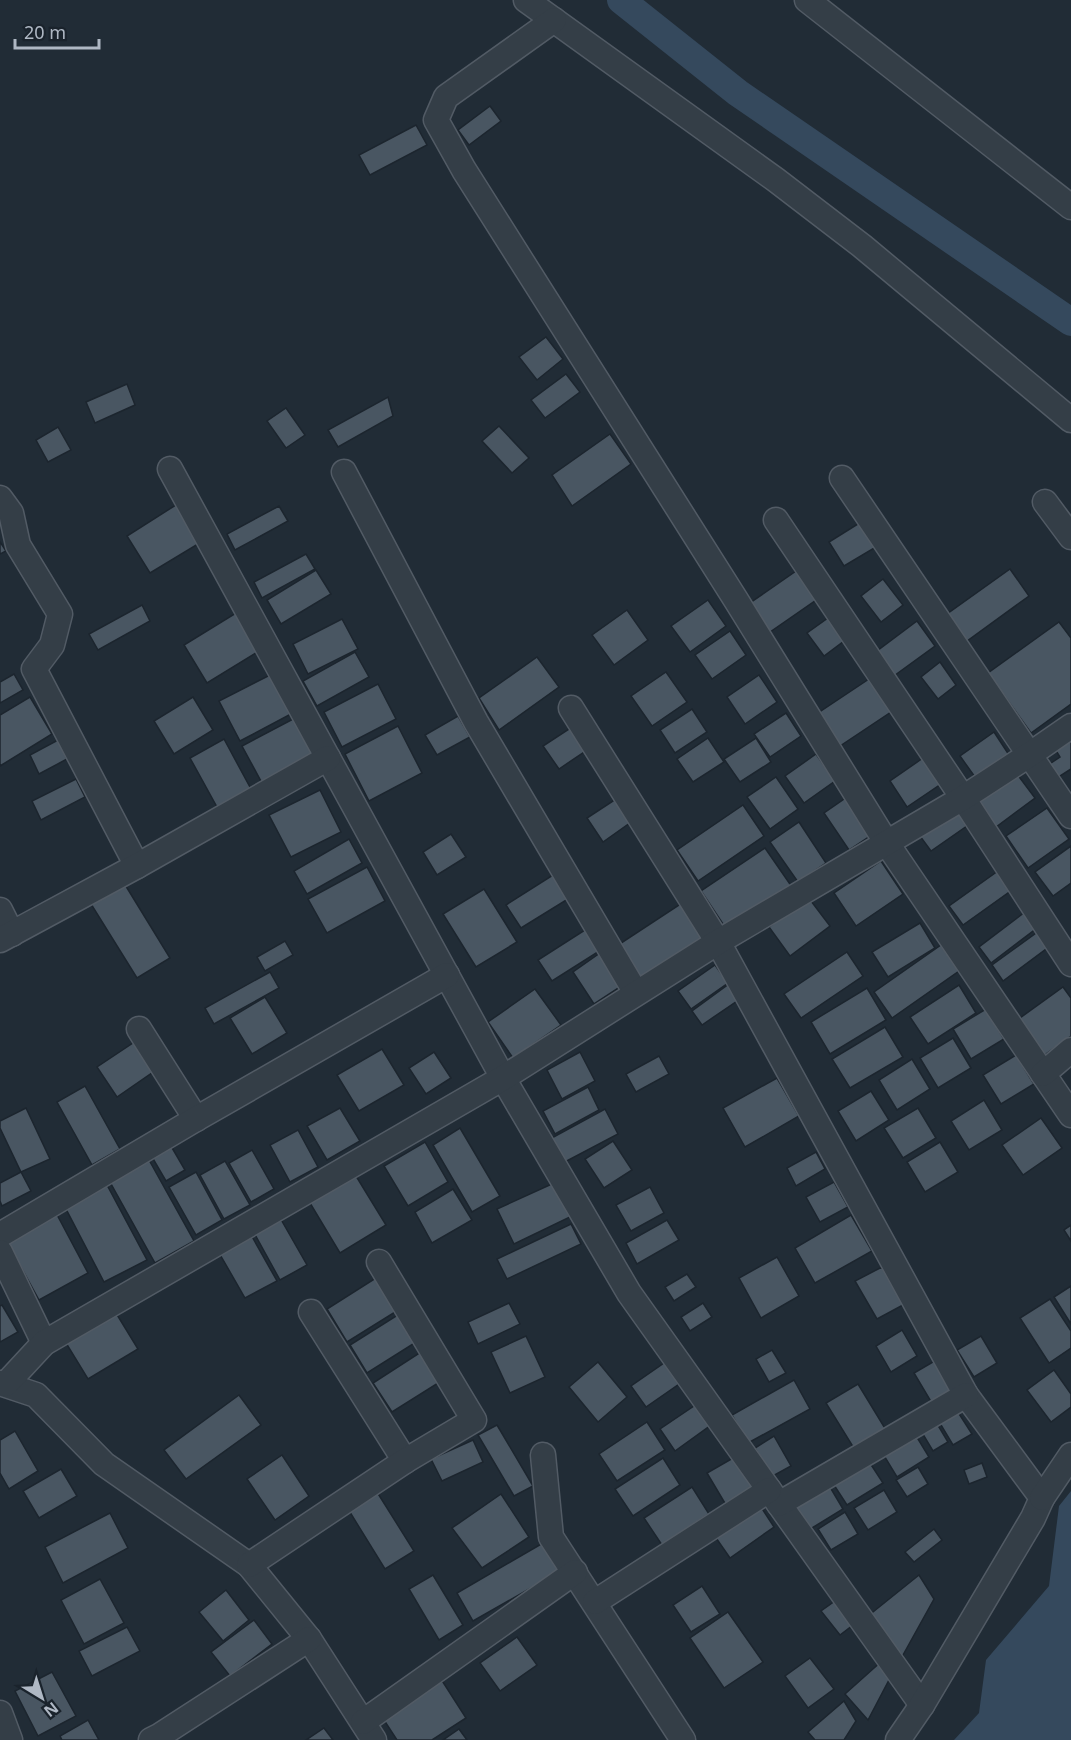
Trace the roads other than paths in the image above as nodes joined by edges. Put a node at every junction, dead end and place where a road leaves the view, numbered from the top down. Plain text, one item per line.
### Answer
1 (526, 0) edge
2 (807, 0) edge
3 (554, 20) junction
4 (1071, 207) edge
5 (1071, 420) edge
6 (170, 469) dead end
7 (344, 472) dead end
8 (842, 478) dead end
9 (0, 498) edge
10 (1045, 502) dead end
11 (776, 520) dead end
12 (1071, 537) edge
13 (571, 708) dead end
14 (1071, 726) edge
15 (1029, 756) junction
16 (328, 758) junction
17 (963, 798) junction
18 (1071, 816) edge
19 (886, 842) junction
20 (137, 867) junction
21 (0, 910) edge
22 (6, 937) edge
23 (718, 942) junction
24 (1071, 964) edge
25 (447, 975) junction
26 (636, 993) junction
27 (139, 1029) dead end
28 (1071, 1050) edge
29 (1043, 1074) junction
30 (503, 1078) junction
31 (1071, 1115) edge
32 (196, 1119) junction
33 (0, 1235) edge
34 (0, 1252) edge
35 (379, 1262) dead end
36 (311, 1312) dead end
37 (44, 1343) junction
38 (3, 1384) edge
39 (966, 1395) junction
40 (543, 1455) dead end
41 (1071, 1455) edge
42 (405, 1461) junction
43 (774, 1497) junction
44 (1042, 1498) junction
45 (249, 1565) junction
46 (575, 1572) junction
47 (595, 1602) junction
48 (309, 1639) junction
49 (922, 1705) junction
50 (0, 1713) edge
51 (369, 1731) edge
52 (10, 1740) edge
53 (151, 1740) edge
54 (683, 1740) edge
55 (898, 1740) edge

1 - 3 street
2 - 4 street
3 - 5 street
3 - 19 street
6 - 16 street
7 - 26 street
8 - 15 street
9 - 20 street
10 - 12 street
11 - 17 street
13 - 23 street
14 - 15 street
15 - 17 street
15 - 18 street
16 - 20 street
16 - 25 street
17 - 19 street
17 - 24 street
19 - 23 street
19 - 29 street
20 - 22 street
21 - 22 street
23 - 26 street
23 - 39 street
25 - 30 street
25 - 32 street
26 - 30 street
27 - 32 street
28 - 29 street
29 - 31 street
30 - 37 street
30 - 43 street
32 - 33 street
34 - 37 street
35 - 42 street
36 - 42 street
37 - 38 street
38 - 45 street
39 - 43 street
39 - 44 street
40 - 46 street
41 - 44 street
42 - 45 street
43 - 47 street
43 - 49 street
44 - 49 street
45 - 48 street
46 - 47 street
46 - 51 street
47 - 54 street
48 - 51 street
48 - 53 street
49 - 55 street
50 - 52 street

